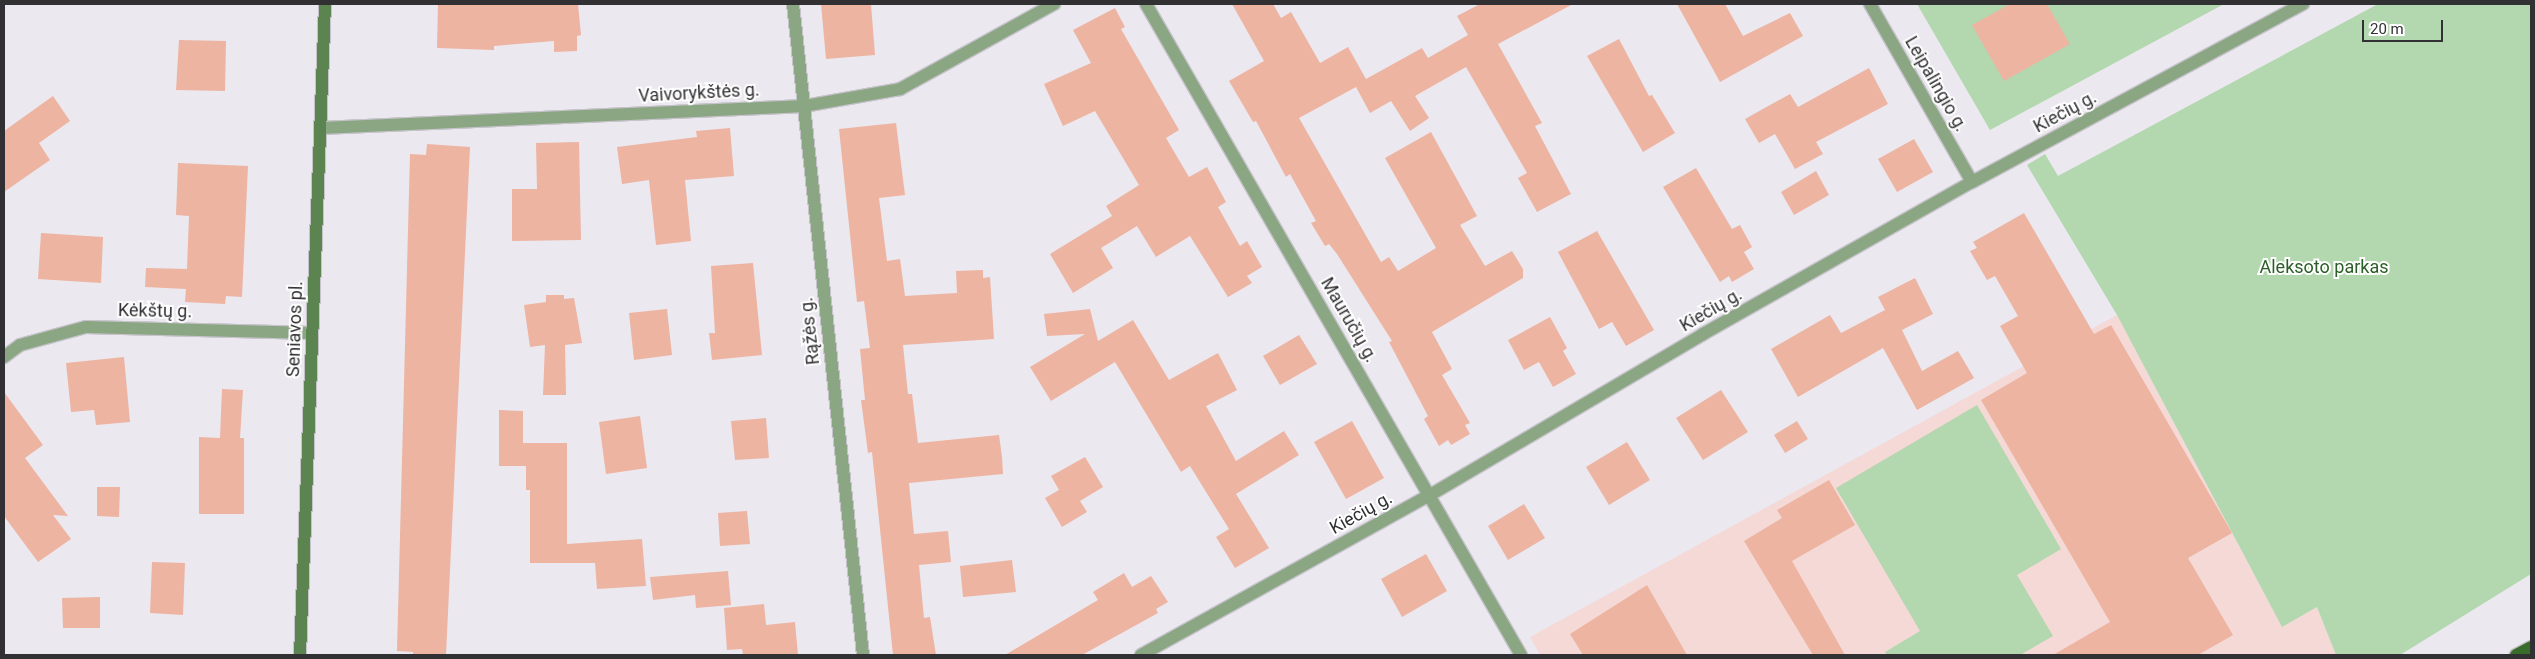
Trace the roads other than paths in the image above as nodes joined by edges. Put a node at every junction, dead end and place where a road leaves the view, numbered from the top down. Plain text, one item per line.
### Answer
1 (325, 4) edge
2 (793, 4) edge
3 (1054, 4) edge
4 (1146, 4) edge
5 (1870, 4) edge
6 (2303, 4) edge
7 (804, 106) junction
8 (322, 128) junction
9 (1972, 182) junction
10 (312, 333) junction
11 (4, 357) edge
12 (1430, 494) junction
13 (2531, 646) edge
14 (300, 655) edge
15 (863, 655) edge
16 (1141, 655) edge
17 (1521, 655) edge
18 (2516, 655) edge

1 - 8 street, Seniavos pl.
2 - 7 street, Rąžės g.
3 - 7 street, Vaivorykštės g.
4 - 12 street, Mauručių g.
5 - 9 street, Leipalingio g.
6 - 9 street, Kiečių g.
7 - 8 street, Vaivorykštės g.
7 - 15 street, Rąžės g.
8 - 10 street, Seniavos pl.
9 - 12 street, Kiečių g.
10 - 11 street, Kėkštų g.
10 - 14 street, Seniavos pl.
12 - 16 street, Kiečių g.
12 - 17 street, Mauručių g.
13 - 18 main road

